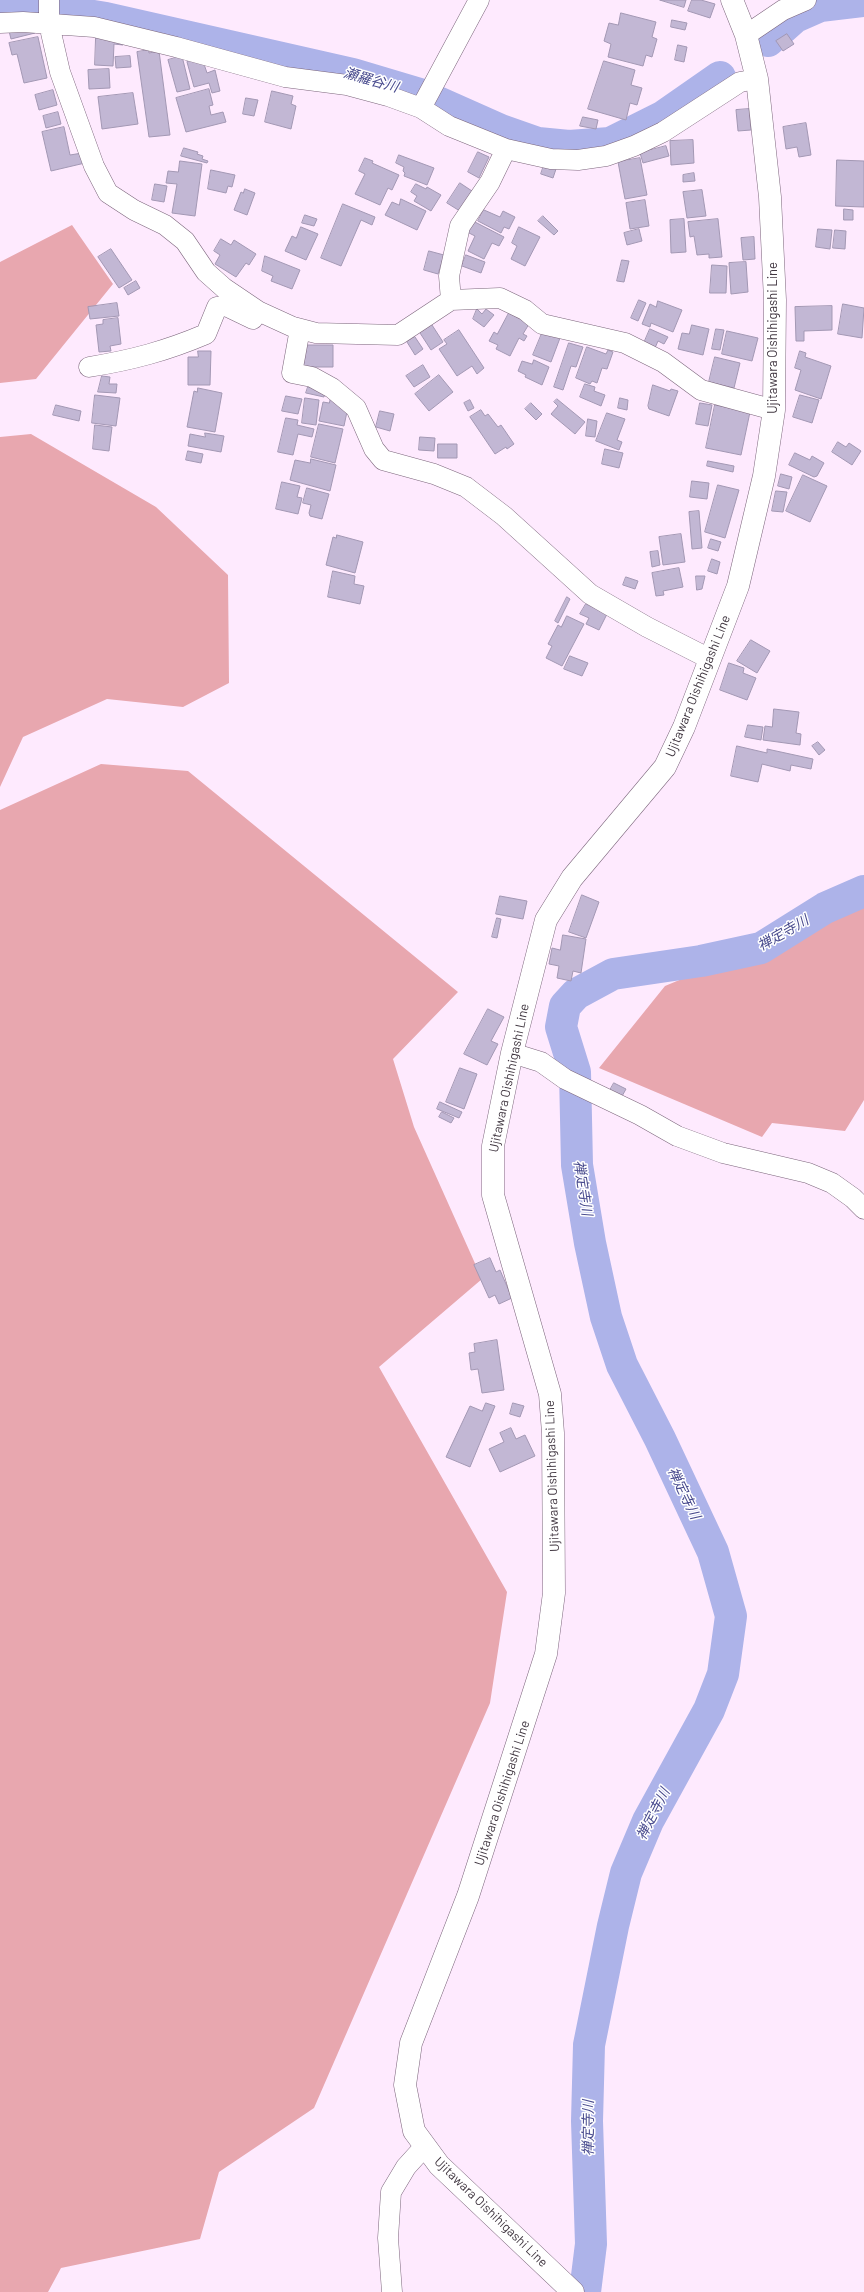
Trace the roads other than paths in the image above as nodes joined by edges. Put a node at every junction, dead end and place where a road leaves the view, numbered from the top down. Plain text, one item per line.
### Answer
1 (479, 0) edge
2 (732, 0) edge
3 (806, 0) edge
4 (49, 11) edge
5 (0, 23) edge
6 (746, 35) junction
7 (757, 79) junction
8 (425, 99) junction
9 (506, 149) junction
10 (451, 300) junction
11 (266, 314) junction
12 (300, 329) junction
13 (89, 367) dead end
14 (774, 410) junction
15 (710, 659) junction
16 (512, 1052) junction
17 (864, 1209) edge
18 (425, 2146) junction
19 (568, 2287) edge
20 (392, 2292) edge

1 - 8 street
2 - 6 main road, Ujitawara Oishihigashi Line
3 - 6 street
4 - 5 street
4 - 8 street
4 - 11 street
6 - 7 main road, Ujitawara Oishihigashi Line
7 - 9 street
7 - 14 main road, Ujitawara Oishihigashi Line
8 - 9 street
9 - 10 street
10 - 12 street
10 - 14 street
11 - 12 street
11 - 13 street
12 - 15 street
14 - 15 main road, Ujitawara Oishihigashi Line
15 - 16 main road, Ujitawara Oishihigashi Line
16 - 17 street
16 - 18 main road, Ujitawara Oishihigashi Line
18 - 19 main road, Ujitawara Oishihigashi Line
18 - 20 street

